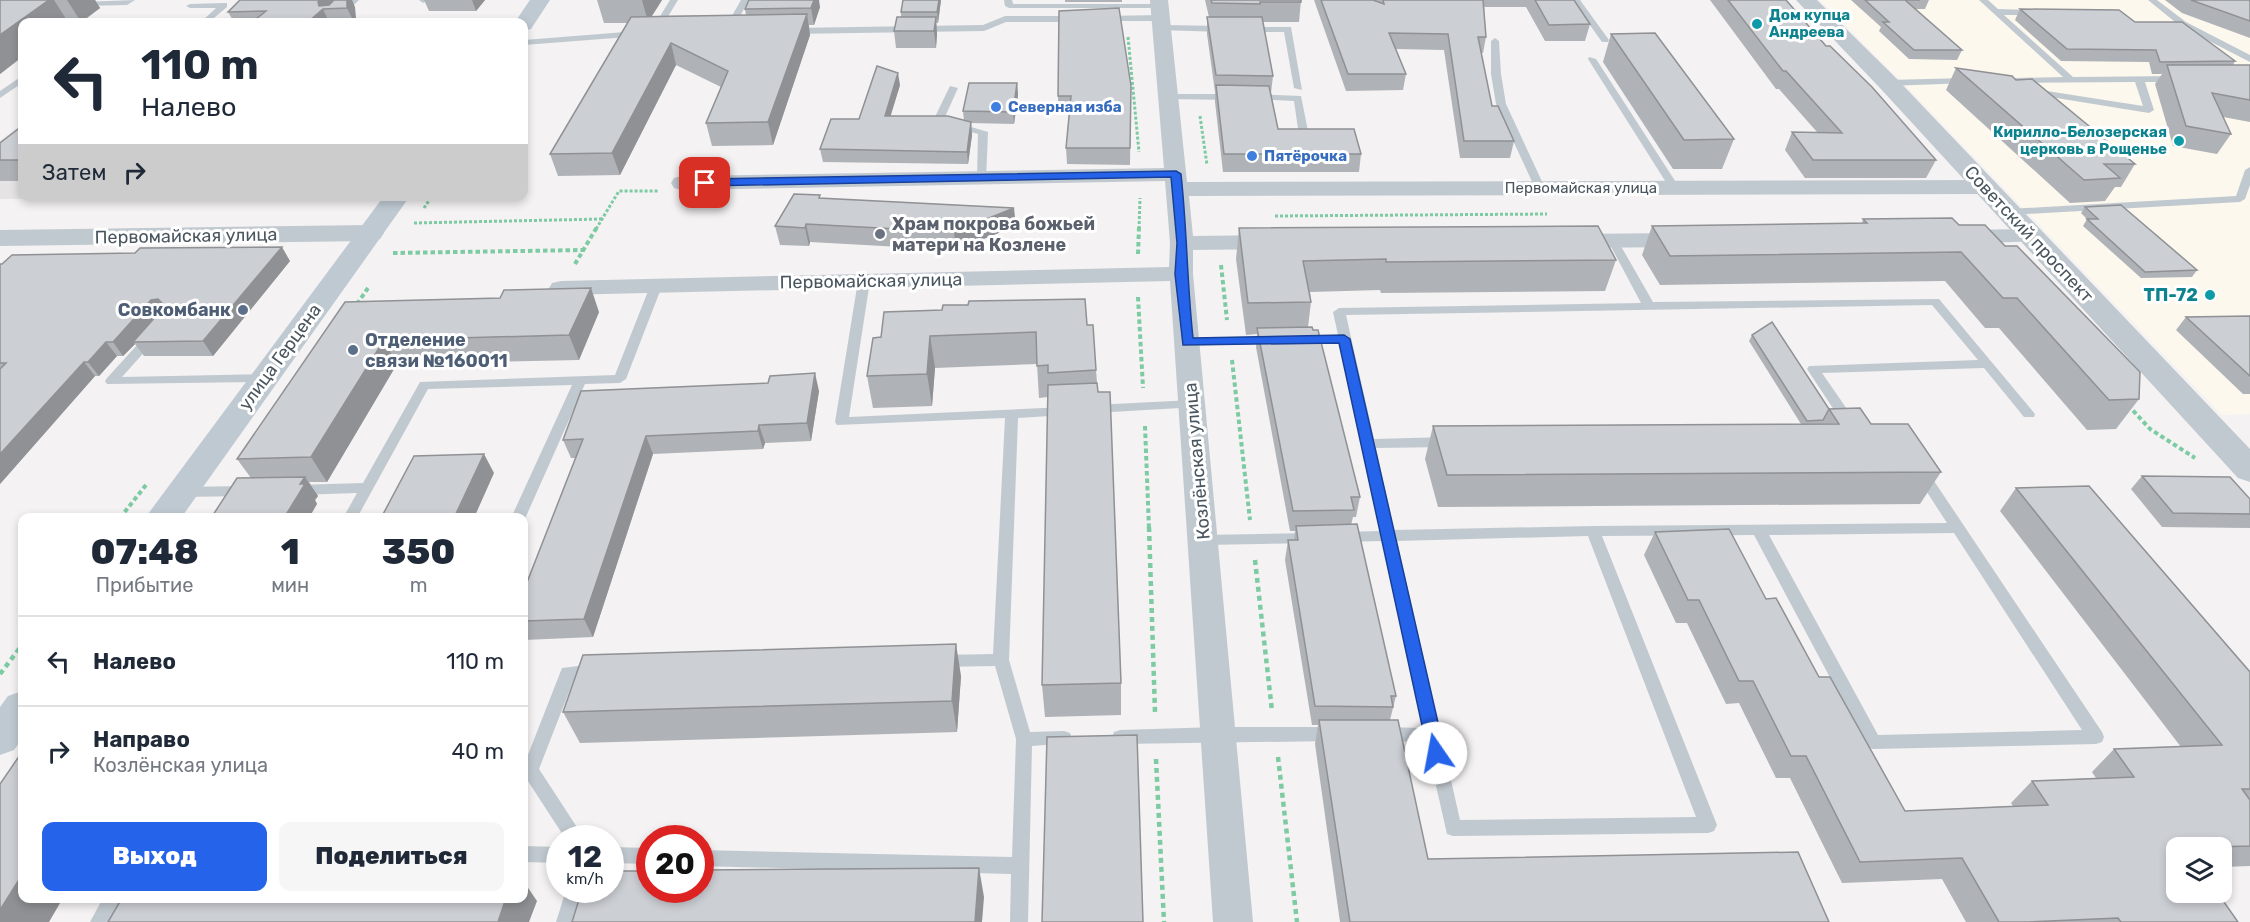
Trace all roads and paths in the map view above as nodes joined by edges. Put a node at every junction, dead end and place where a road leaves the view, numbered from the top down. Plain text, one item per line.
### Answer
1 (131, 0) edge
2 (355, 0) edge
3 (540, 0) edge
4 (674, 0) edge
5 (745, 0) edge
6 (1008, 0) edge
7 (1576, 0) edge
8 (1806, 0) edge
9 (1983, 0) edge
10 (2152, 0) edge
11 (69, 4) dead end
12 (1047, 4) edge
13 (190, 6) dead end
14 (1996, 12) junction
15 (2041, 12) edge
16 (1160, 13) edge
17 (209, 18) edge
18 (336, 18) edge
19 (1126, 18) junction
20 (1082, 19) edge
21 (1093, 19) edge
22 (528, 21) edge
23 (528, 28) edge
24 (655, 31) junction
25 (665, 31) edge
26 (717, 31) edge
27 (728, 31) junction
28 (739, 31) edge
29 (786, 31) edge
30 (1495, 40) dead end
31 (1605, 40) dead end
32 (1592, 59) dead end
33 (2250, 59) edge
34 (2250, 70) edge
35 (2139, 79) junction
36 (2184, 79) edge
37 (2071, 80) junction
38 (1981, 81) edge
39 (2004, 81) edge
40 (18, 82) edge
41 (1888, 82) junction
42 (952, 88) dead end
43 (1299, 88) dead end
44 (2048, 94) edge
45 (0, 95) edge
46 (1168, 97) junction
47 (1304, 136) edge
48 (2250, 170) edge
49 (1141, 175) junction
50 (982, 178) junction
51 (1177, 181) junction
52 (682, 183) joint
53 (1986, 187) junction
54 (1540, 188) junction
55 (1674, 188) junction
56 (397, 201) edge
57 (429, 201) edge
58 (2009, 212) junction
59 (602, 219) junction
60 (414, 223) junction
61 (408, 230) dead end
62 (2032, 236) junction
63 (1935, 237) edge
64 (0, 238) edge
65 (1708, 240) edge
66 (1613, 241) junction
67 (1302, 242) edge
68 (1541, 242) edge
69 (1182, 243) junction
70 (1218, 243) junction
71 (387, 244) junction
72 (584, 249) junction
73 (388, 261) dead end
74 (1181, 274) junction
75 (1137, 275) junction
76 (374, 280) dead end
77 (864, 281) junction
78 (656, 286) junction
79 (561, 288) joint
80 (1649, 306) junction
81 (354, 309) edge
82 (159, 328) edge
83 (1344, 339) junction
84 (1230, 341) junction
85 (1187, 342) junction
86 (1987, 364) junction
87 (265, 378) junction
88 (580, 381) junction
89 (1193, 404) junction
90 (1144, 407) junction
91 (1012, 414) junction
92 (2029, 414) dead end
93 (1844, 433) edge
94 (1463, 442) edge
95 (1368, 444) junction
96 (1914, 460) edge
97 (2250, 470) edge
98 (368, 488) junction
99 (260, 490) edge
100 (284, 490) edge
101 (181, 492) junction
102 (166, 513) edge
103 (353, 513) edge
104 (520, 513) edge
105 (1959, 528) junction
106 (1759, 530) junction
107 (1593, 531) junction
108 (1388, 536) junction
109 (1204, 540) junction
110 (1252, 540) junction
111 (18, 650) edge
112 (1001, 660) junction
113 (919, 661) edge
114 (613, 667) edge
115 (0, 674) edge
116 (18, 713) edge
117 (1275, 733) junction
118 (1217, 734) junction
119 (1432, 735) junction
120 (1155, 736) junction
121 (1107, 737) edge
122 (0, 738) edge
123 (1084, 738) edge
124 (1024, 739) junction
125 (566, 825) edge
126 (528, 854) edge
127 (546, 855) edge
128 (714, 858) edge
129 (1021, 866) junction
130 (111, 903) edge
131 (571, 903) edge
132 (99, 922) edge
133 (565, 922) edge
134 (1020, 922) edge
135 (1164, 922) edge
136 (1233, 922) edge
137 (1297, 922) edge

1 - 11 lane
2 - 18 lane
3 - 22 main road
4 - 24 lane
5 - 27 lane
6 - 12 lane
7 - 31 lane
8 - 41 street, Советский проспект
9 - 14 lane
10 - 33 lane
12 - 16 lane
13 - 17 lane
14 - 15 lane
14 - 37 lane
16 - 19 lane
16 - 43 lane
16 - 46 street, Козлёнская улица
19 - 21 lane
19 - 49 path
20 - 29 lane
23 - 24 lane
24 - 25 lane
26 - 27 lane
27 - 28 lane
30 - 54 lane
32 - 55 lane
33 - 34 lane
35 - 36 lane
35 - 37 lane
35 - 44 lane
37 - 39 lane
38 - 41 lane
40 - 45 lane
41 - 53 street, Советский проспект
42 - 50 lane
46 - 47 lane
46 - 51 street, Козлёнская улица
48 - 58 lane
49 - 50 street, Первомайская улица
49 - 51 street, Первомайская улица
49 - 75 path
50 - 52 street, Первомайская улица
51 - 54 street, Первомайская улица
51 - 69 street, Козлёнская улица
52 - 59 path
53 - 55 street, Первомайская улица
53 - 58 street, Советский проспект
54 - 55 street, Первомайская улица
56 - 71 main road, улица Герцена
57 - 60 path
58 - 62 street, Советский проспект
59 - 60 path
59 - 72 path
60 - 61 path
62 - 63 street
62 - 97 street, Советский проспект
64 - 71 street, Первомайская улица
65 - 66 street
66 - 68 street
66 - 80 lane
67 - 70 street
69 - 70 street
69 - 74 street, Козлёнская улица
70 - 84 path
71 - 72 path
71 - 73 path
71 - 87 main road, улица Герцена
72 - 79 path
74 - 75 street, Первомайская улица
74 - 85 street, Козлёнская улица
75 - 77 street, Первомайская улица
75 - 90 path
76 - 81 path
77 - 78 street, Первомайская улица
77 - 91 lane
78 - 79 street, Первомайская улица
78 - 88 lane
80 - 83 lane
80 - 86 lane
82 - 87 lane
83 - 84 lane
83 - 95 lane
84 - 85 lane
84 - 110 path
85 - 89 street, Козлёнская улица
86 - 92 lane
86 - 93 lane
87 - 101 main road, улица Герцена
88 - 98 lane
88 - 104 lane
89 - 90 lane
89 - 109 street, Козлёнская улица
90 - 91 lane
90 - 120 path
91 - 112 lane
94 - 95 lane
95 - 108 lane
96 - 105 lane
98 - 100 lane
98 - 103 lane
99 - 101 lane
101 - 102 main road, улица Герцена
105 - 106 lane
105 - 106 lane
106 - 107 lane
107 - 108 lane
107 - 119 lane
108 - 110 lane
108 - 119 lane
109 - 110 lane
109 - 118 street, Козлёнская улица
110 - 117 path
111 - 115 path
112 - 113 lane
112 - 124 lane
114 - 125 lane
116 - 122 main road
117 - 118 lane
117 - 119 lane
117 - 137 path
118 - 120 lane
118 - 136 street, Козлёнская улица
120 - 121 lane
120 - 135 path
123 - 124 lane
124 - 129 lane
126 - 127 lane
128 - 129 lane
129 - 134 lane
130 - 132 lane
131 - 133 lane

